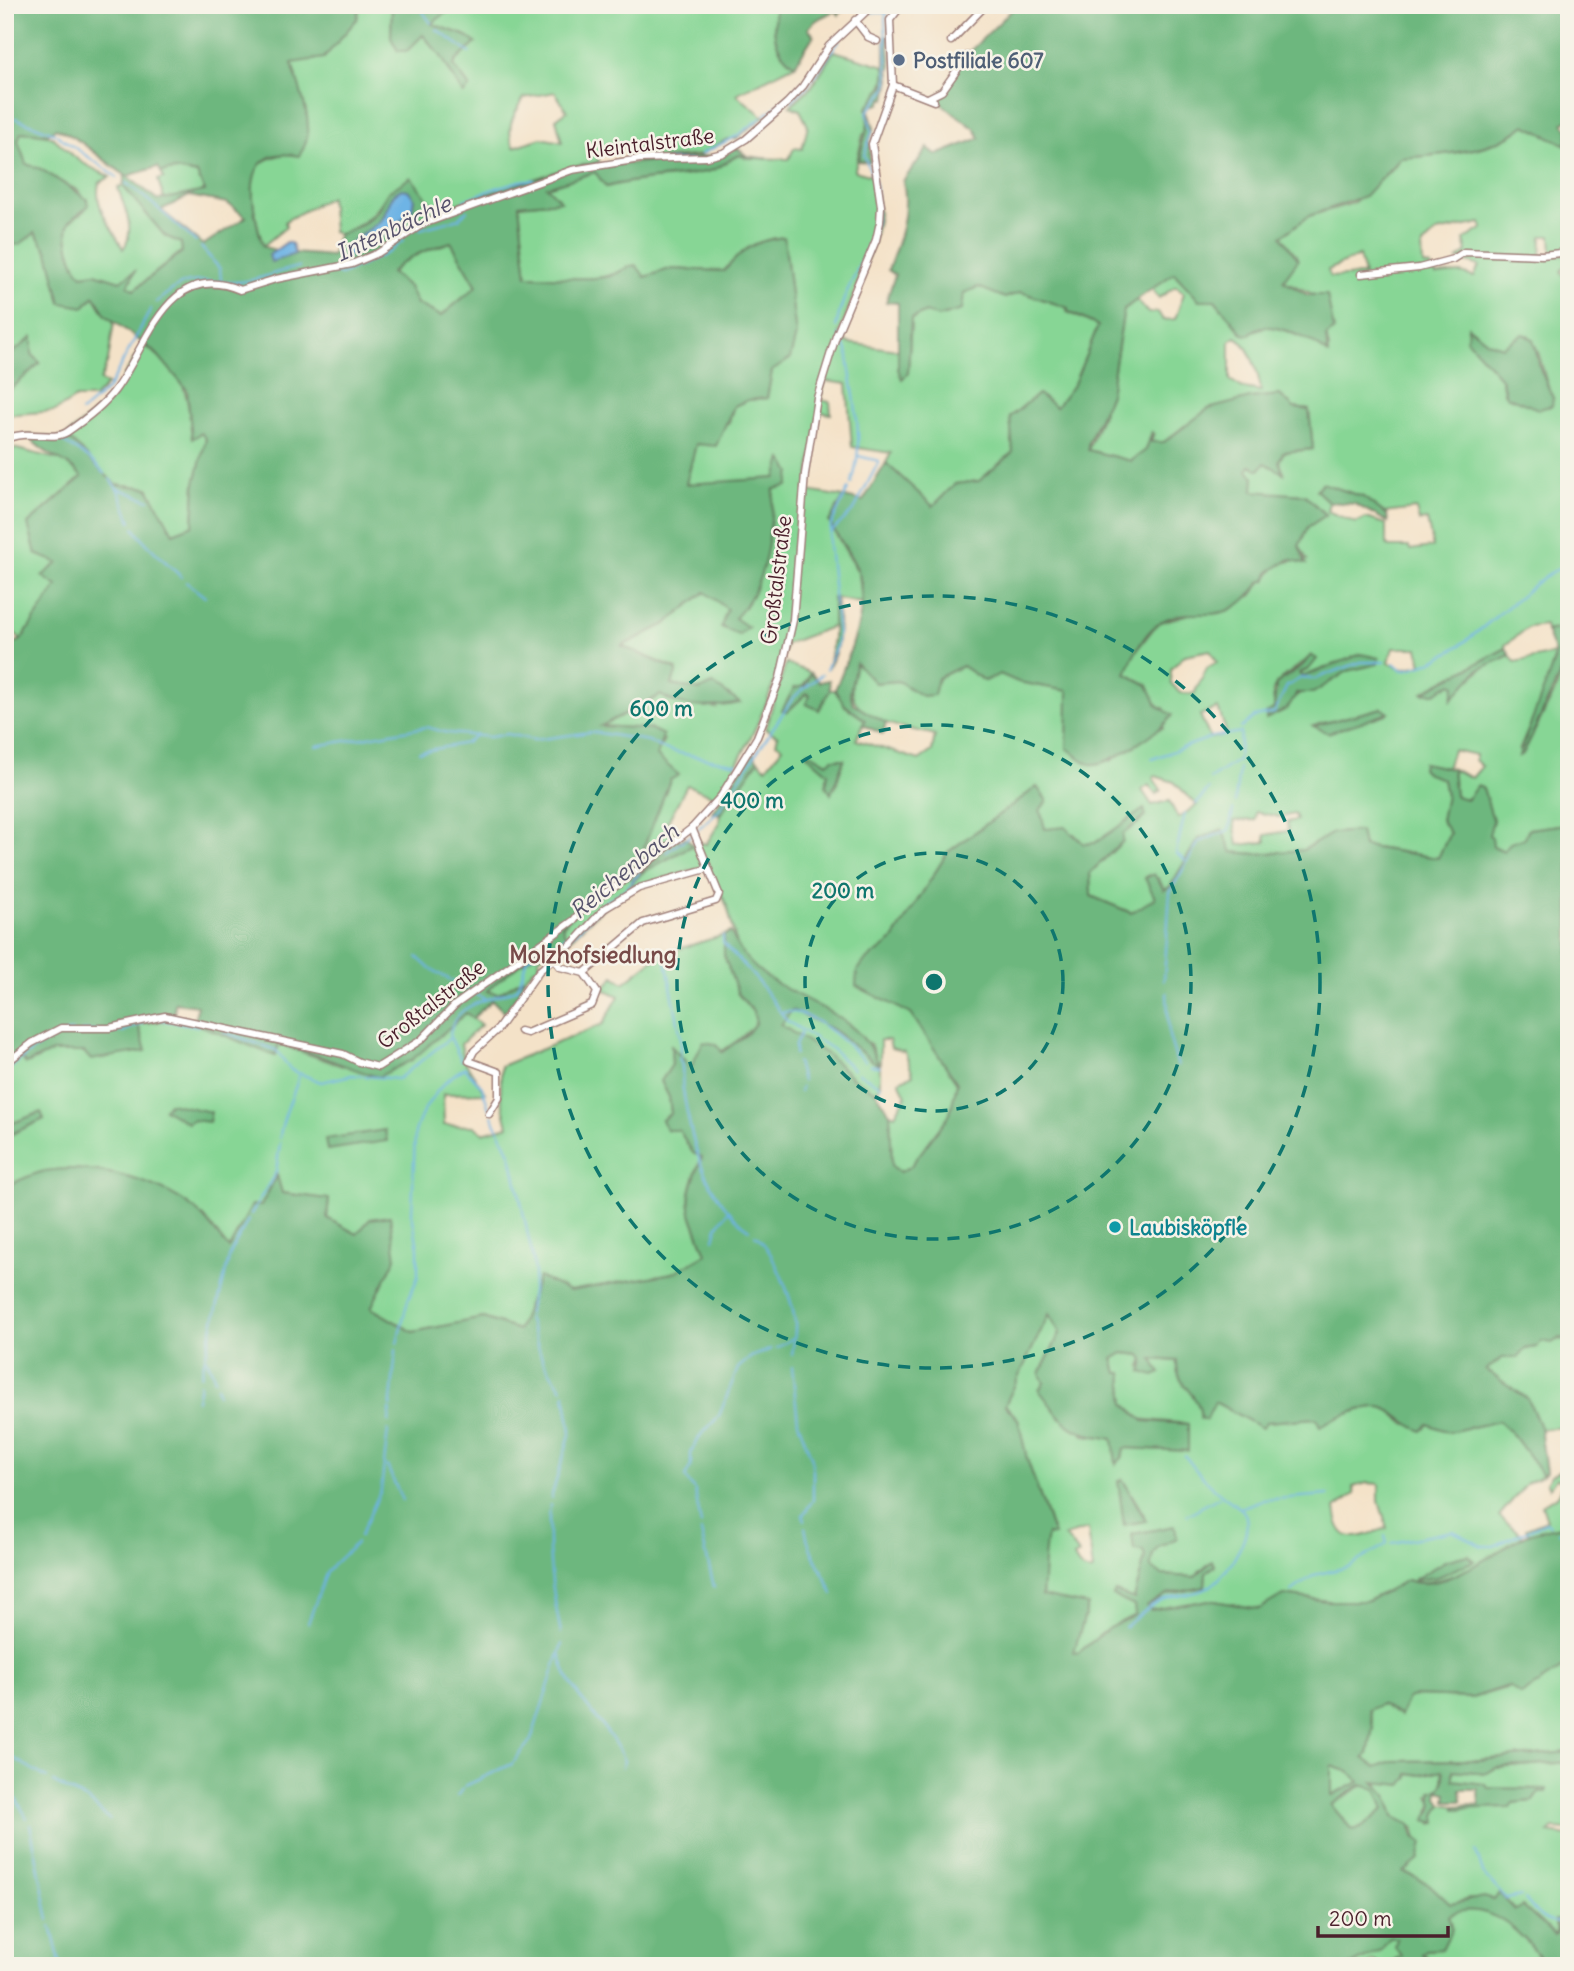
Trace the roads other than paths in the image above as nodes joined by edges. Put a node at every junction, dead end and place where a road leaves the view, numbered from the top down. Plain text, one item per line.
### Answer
1 (873, 5) edge
2 (902, 5) edge
3 (986, 5) edge
4 (855, 20) junction
5 (877, 41) dead end
6 (951, 41) dead end
7 (967, 56) dead end
8 (893, 85) junction
9 (1569, 252) edge
10 (1361, 274) dead end
11 (5, 439) edge
12 (693, 831) junction
13 (706, 869) junction
14 (553, 958) junction
15 (584, 973) junction
16 (520, 1031) dead end
17 (5, 1064) edge
18 (489, 1114) dead end

1 - 4 street, Kleintalstraße
2 - 8 street, Großtalstraße
3 - 6 street
4 - 5 street
4 - 11 street, Kleintalstraße
7 - 8 street
8 - 12 street, Großtalstraße
9 - 10 street
12 - 13 street
12 - 17 street, Großtalstraße
13 - 14 street
13 - 15 street
14 - 15 street
14 - 18 street
15 - 16 street

